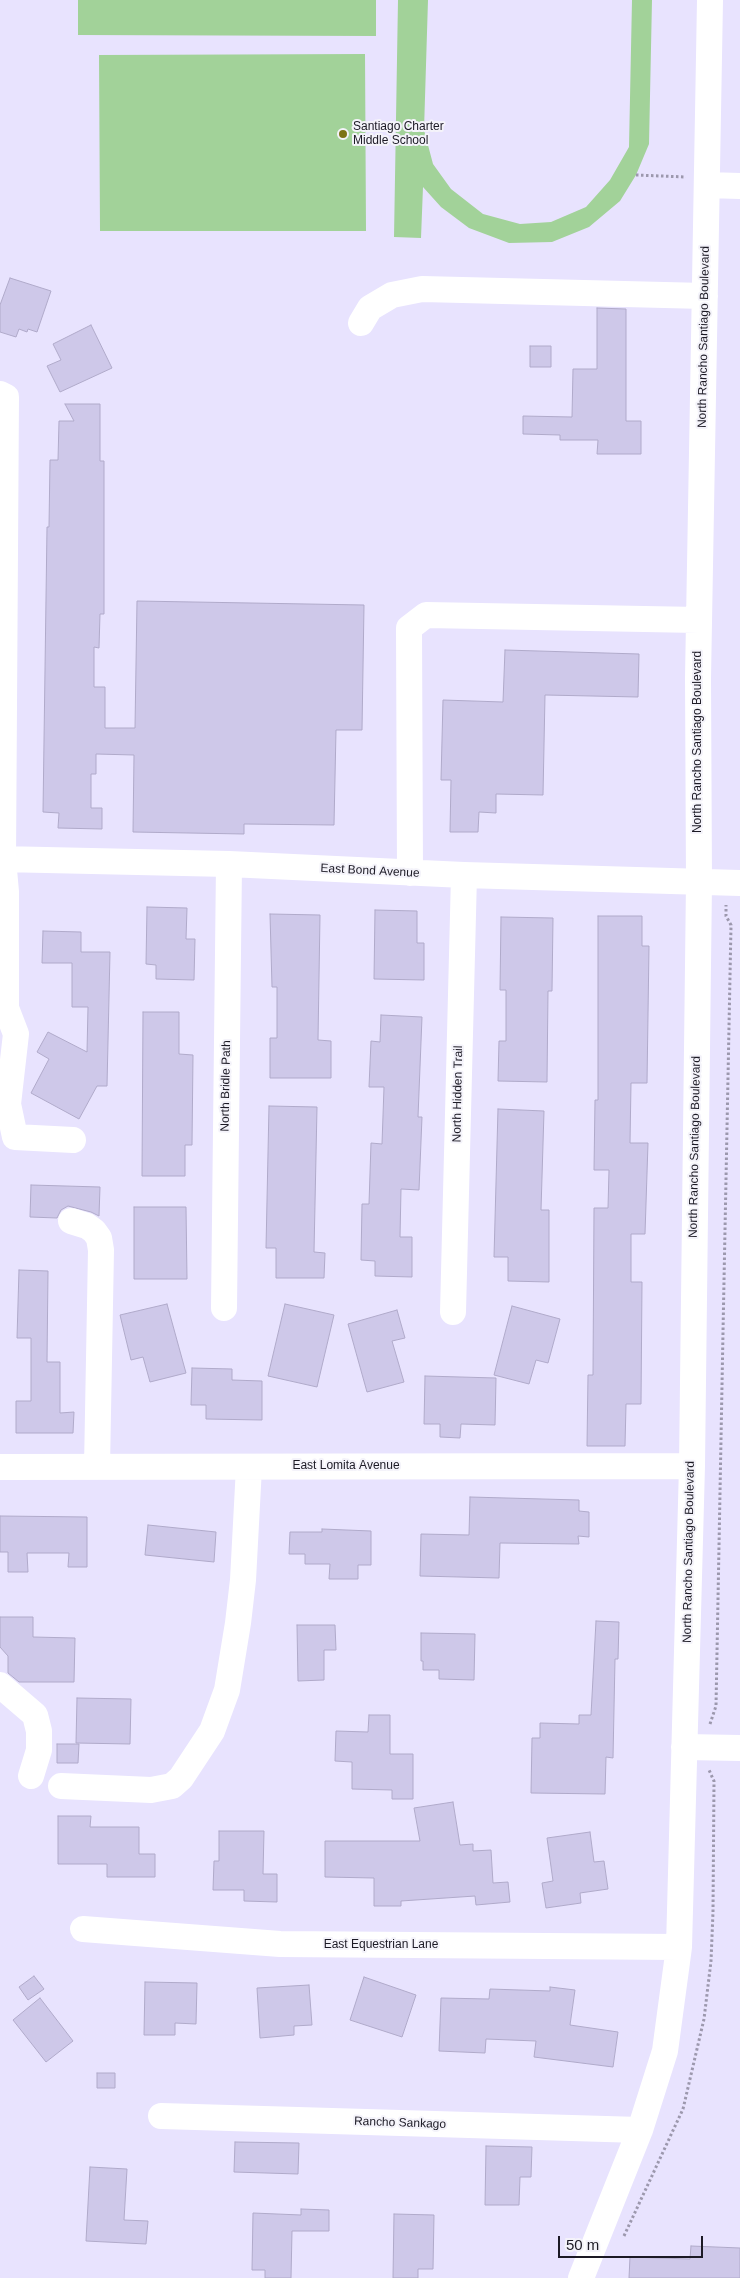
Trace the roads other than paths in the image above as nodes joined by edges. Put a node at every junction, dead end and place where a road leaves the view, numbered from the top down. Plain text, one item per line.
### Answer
1 (710, 0) edge
2 (707, 181) junction
3 (740, 186) edge
4 (705, 296) junction
5 (361, 323) dead end
6 (3, 395) edge
7 (699, 620) junction
8 (2, 859) edge
9 (229, 864) junction
10 (410, 873) junction
11 (464, 876) junction
12 (699, 882) junction
13 (740, 883) edge
14 (73, 1140) dead end
15 (71, 1221) dead end
16 (224, 1308) dead end
17 (452, 1312) dead end
18 (249, 1466) junction
19 (692, 1466) junction
20 (0, 1467) edge
21 (97, 1467) junction
22 (0, 1685) edge
23 (684, 1747) junction
24 (740, 1748) edge
25 (31, 1776) dead end
26 (61, 1786) dead end
27 (83, 1929) dead end
28 (679, 1947) junction
29 (161, 2116) dead end
30 (640, 2130) junction
31 (581, 2278) edge

1 - 2 street, North Rancho Santiago Boulevard
2 - 3 street
2 - 4 street, North Rancho Santiago Boulevard
4 - 5 street
4 - 7 street, North Rancho Santiago Boulevard
6 - 8 street
7 - 10 street
7 - 12 street, North Rancho Santiago Boulevard
8 - 9 street, East Bond Avenue
8 - 14 street
9 - 10 street, East Bond Avenue
9 - 16 street, North Bridle Path
10 - 11 street, East Bond Avenue
11 - 12 street, East Bond Avenue
11 - 17 street, North Hidden Trail
12 - 13 street, East Bond Avenue
12 - 19 street, North Rancho Santiago Boulevard
15 - 21 street
18 - 19 street, East Lomita Avenue
18 - 21 street, East Lomita Avenue
18 - 26 street
19 - 23 street, North Rancho Santiago Boulevard
20 - 21 street, East Lomita Avenue
22 - 25 street
23 - 24 street
23 - 28 street, North Rancho Santiago Boulevard
27 - 28 street, East Equestrian Lane
28 - 30 street, North Rancho Santiago Boulevard
29 - 30 street, Rancho Sankago
30 - 31 street, North Rancho Santiago Boulevard

